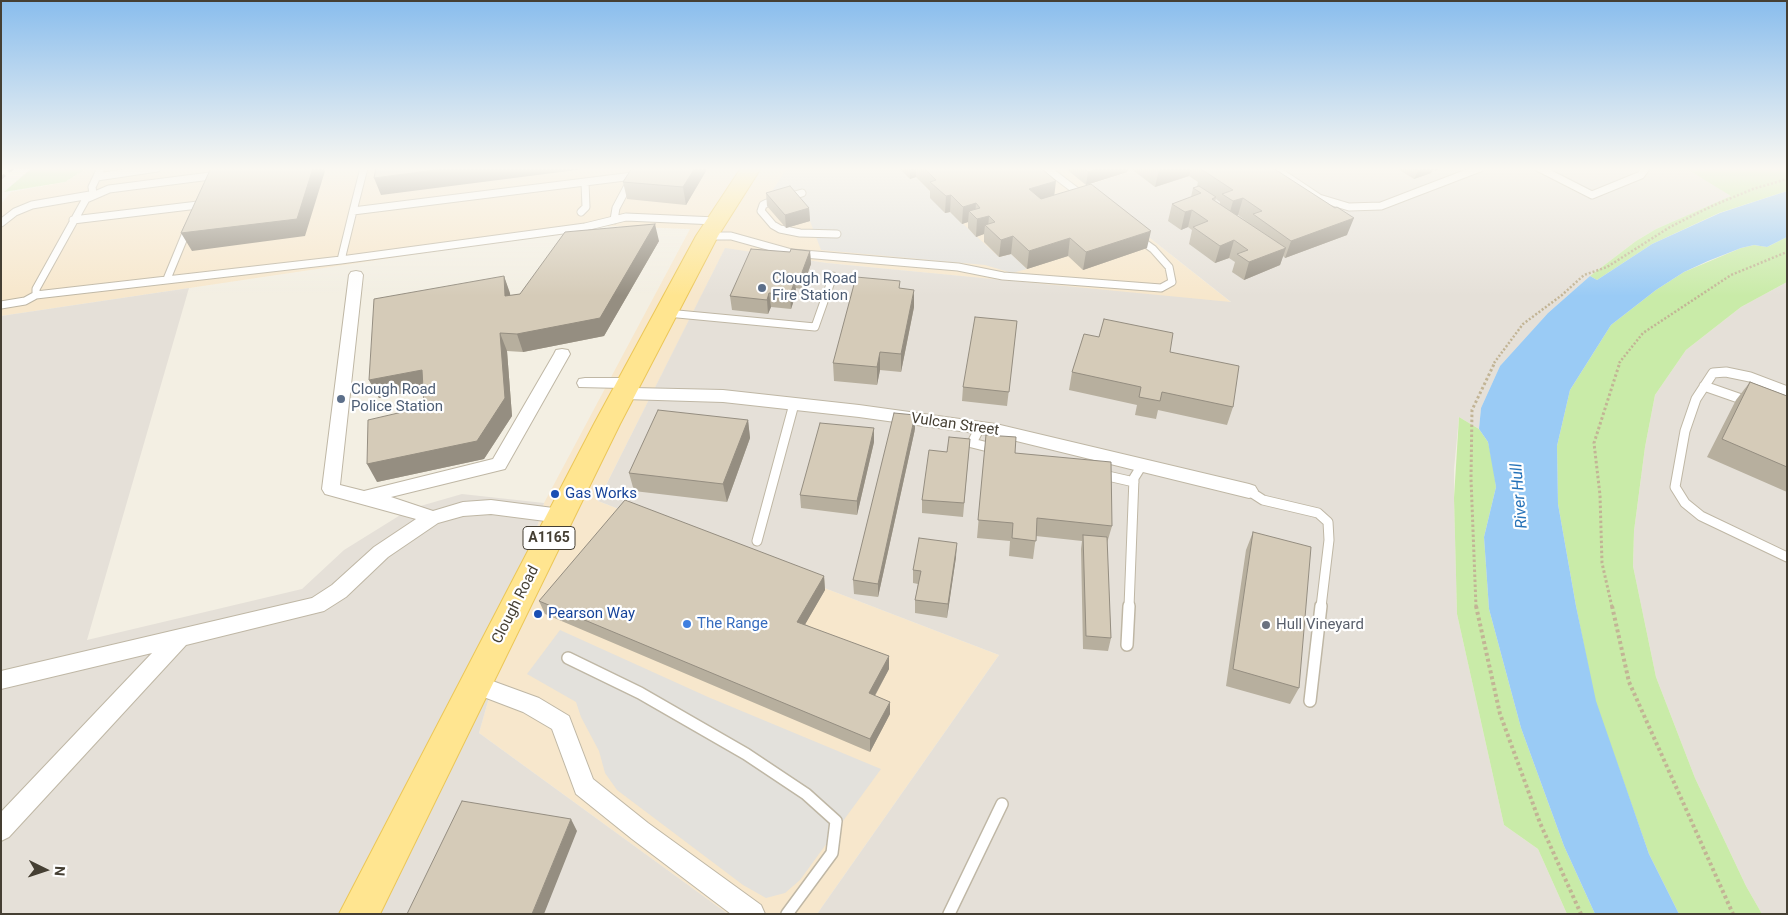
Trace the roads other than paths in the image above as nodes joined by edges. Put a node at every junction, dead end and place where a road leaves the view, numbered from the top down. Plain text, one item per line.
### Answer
1 (18, 211) edge
2 (78, 211) edge
3 (139, 211) edge
4 (196, 211) edge
5 (364, 211) edge
6 (616, 211) edge
7 (724, 211) edge
8 (762, 211) edge
9 (354, 212) joint
10 (194, 214) edge
11 (73, 220) junction
12 (614, 220) junction
13 (1, 223) edge
14 (190, 224) edge
15 (712, 229) junction
16 (1130, 232) edge
17 (837, 234) dead end
18 (341, 260) junction
19 (356, 274) dead end
20 (833, 276) dead end
21 (168, 279) junction
22 (36, 295) junction
23 (1, 305) edge
24 (667, 313) junction
25 (562, 354) dead end
26 (585, 383) dead end
27 (1704, 386) junction
28 (627, 388) junction
29 (1787, 391) edge
30 (794, 404) junction
31 (1759, 406) edge
32 (980, 428) junction
33 (1010, 452) edge
34 (1142, 466) junction
35 (1086, 471) edge
36 (1134, 482) junction
37 (1249, 491) joint
38 (363, 498) junction
39 (561, 516) junction
40 (432, 518) junction
41 (757, 541) dead end
42 (1787, 557) edge
43 (179, 638) junction
44 (1127, 645) dead end
45 (568, 658) dead end
46 (1, 680) edge
47 (476, 684) junction
48 (1310, 701) dead end
49 (1002, 804) dead end
50 (1, 829) edge
51 (358, 914) edge
52 (752, 914) edge
53 (787, 914) edge
54 (949, 914) edge

1 - 13 lane
2 - 11 lane
3 - 11 lane
4 - 10 lane
5 - 9 lane
6 - 12 lane
7 - 15 main road, Clough Road / A1165
8 - 17 lane
9 - 18 lane
11 - 22 lane
12 - 15 lane
12 - 18 lane
14 - 21 lane
15 - 16 lane
15 - 24 main road, Clough Road / A1165
18 - 21 lane
19 - 38 street
20 - 24 lane
21 - 22 lane
22 - 23 lane
24 - 28 main road, Clough Road / A1165
25 - 38 street
26 - 28 street, Vulcan Street
27 - 29 lane
27 - 31 lane
27 - 42 lane
28 - 30 street, Vulcan Street
28 - 39 main road, Clough Road / A1165
30 - 32 street, Vulcan Street
30 - 41 lane
32 - 33 lane
32 - 34 street, Vulcan Street
34 - 36 lane
34 - 37 street, Vulcan Street
35 - 36 lane
36 - 44 lane
37 - 48 lane
38 - 40 street
39 - 40 street
39 - 47 main road, Clough Road / A1165
40 - 43 street
43 - 46 street
43 - 50 street
45 - 53 lane
47 - 51 main road, Clough Road / A1165
47 - 52 street
49 - 54 lane

